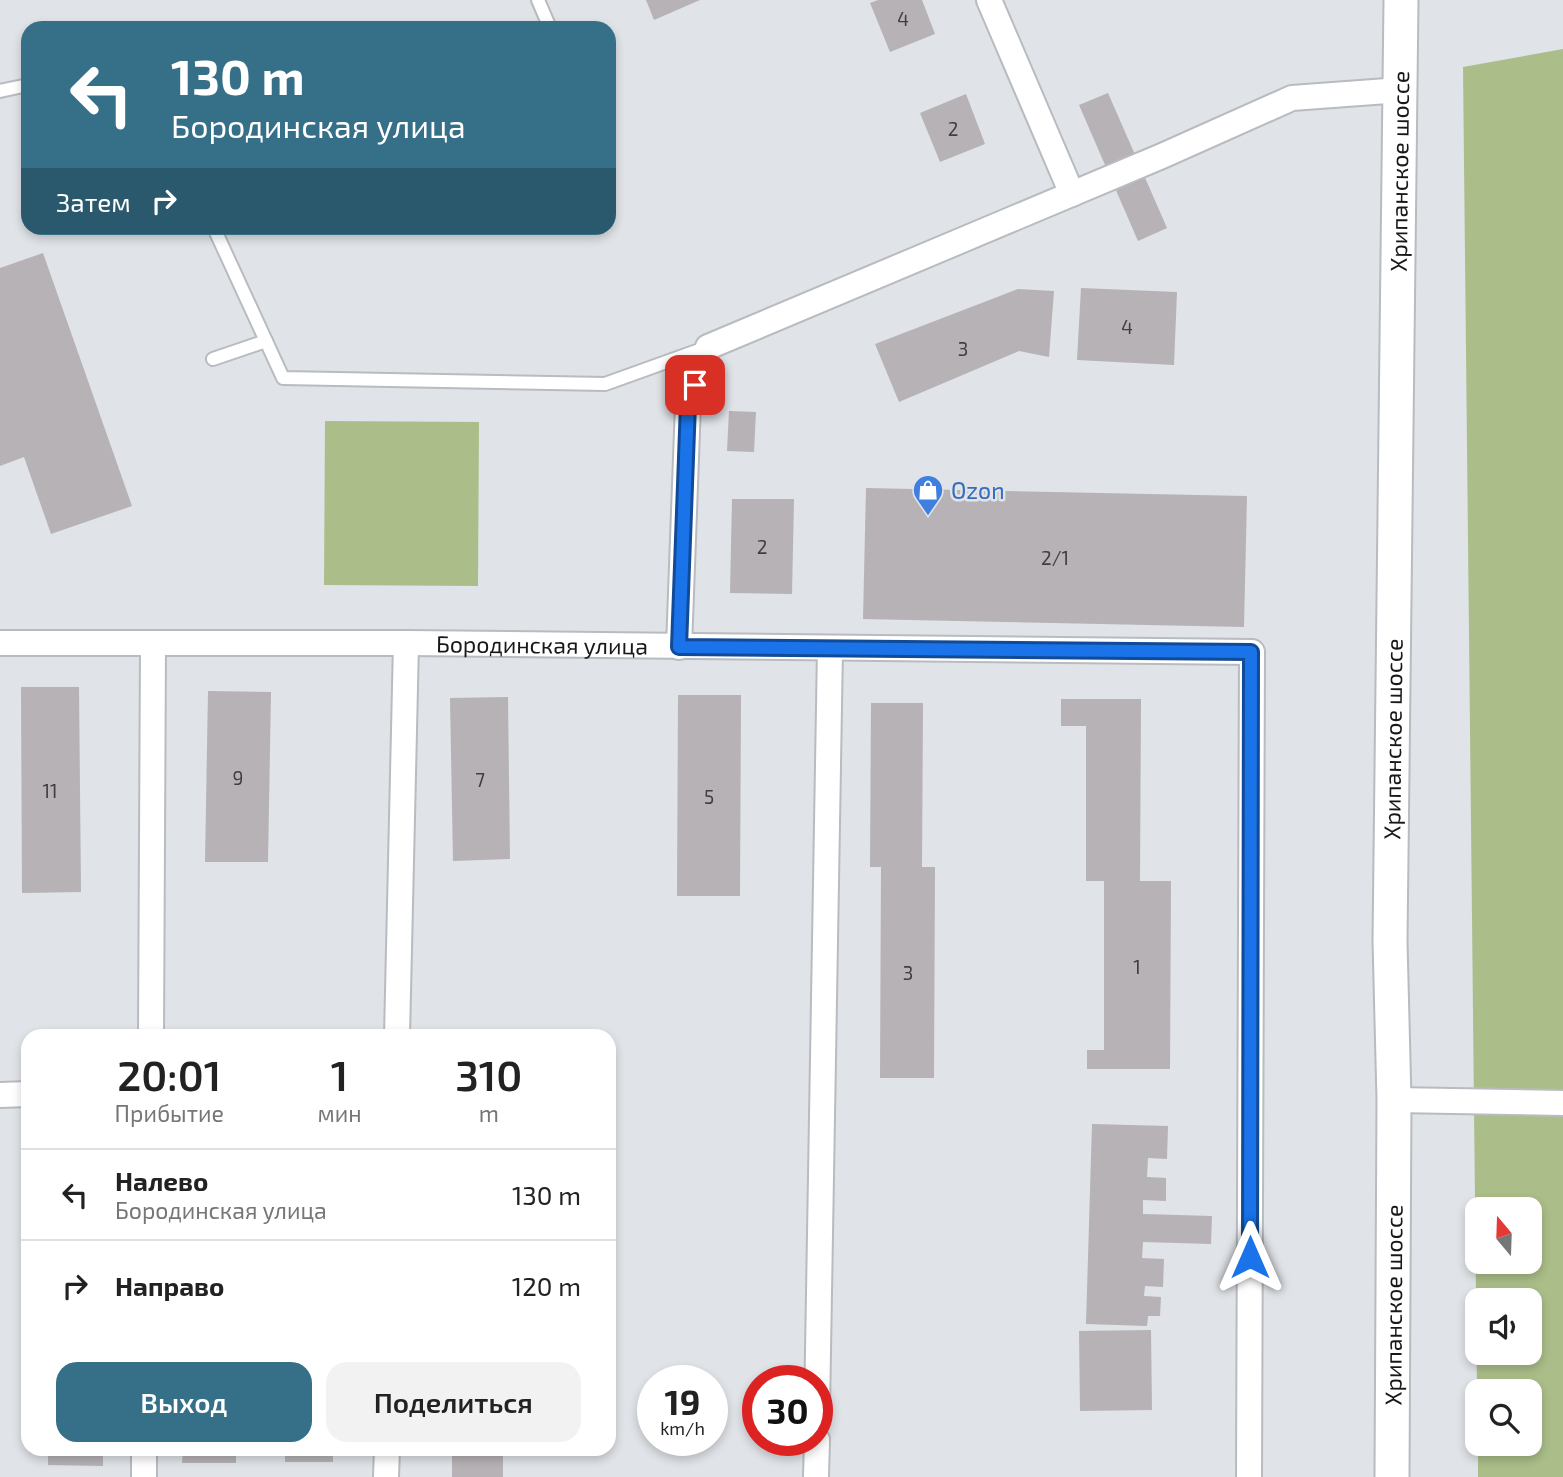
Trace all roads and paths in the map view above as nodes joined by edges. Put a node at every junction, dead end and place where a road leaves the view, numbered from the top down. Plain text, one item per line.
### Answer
1 (538, 0) edge
2 (989, 0) edge
3 (1401, 0) edge
4 (547, 21) edge
5 (21, 86) edge
6 (1401, 90) junction
7 (0, 91) edge
8 (1072, 194) junction
9 (217, 235) edge
10 (265, 341) junction
11 (708, 347) junction
12 (213, 359) dead end
13 (0, 643) edge
14 (406, 643) junction
15 (153, 645) junction
16 (679, 647) junction
17 (830, 648) junction
18 (151, 1029) edge
19 (397, 1029) edge
20 (21, 1094) edge
21 (0, 1095) edge
22 (1394, 1100) junction
23 (1563, 1103) edge
24 (818, 1365) edge
25 (144, 1456) edge
26 (387, 1456) edge
27 (817, 1456) edge
28 (144, 1477) edge
29 (386, 1477) edge
30 (816, 1477) edge
31 (1250, 1477) edge
32 (1392, 1477) edge

1 - 4 lane
2 - 8 street
3 - 6 main road, Хрипанское шоссе
5 - 7 lane
6 - 8 street
6 - 22 main road, Хрипанское шоссе
8 - 11 street
9 - 10 lane
10 - 11 lane
10 - 12 lane
11 - 16 street
13 - 15 street, Бородинская улица
14 - 15 street, Бородинская улица
14 - 16 street, Бородинская улица
14 - 19 street
15 - 18 street
16 - 17 street, Бородинская улица
17 - 24 street
17 - 31 street, Бородинская улица
20 - 21 street
22 - 23 street
22 - 32 main road, Хрипанское шоссе
25 - 28 street
26 - 29 street
27 - 30 street

